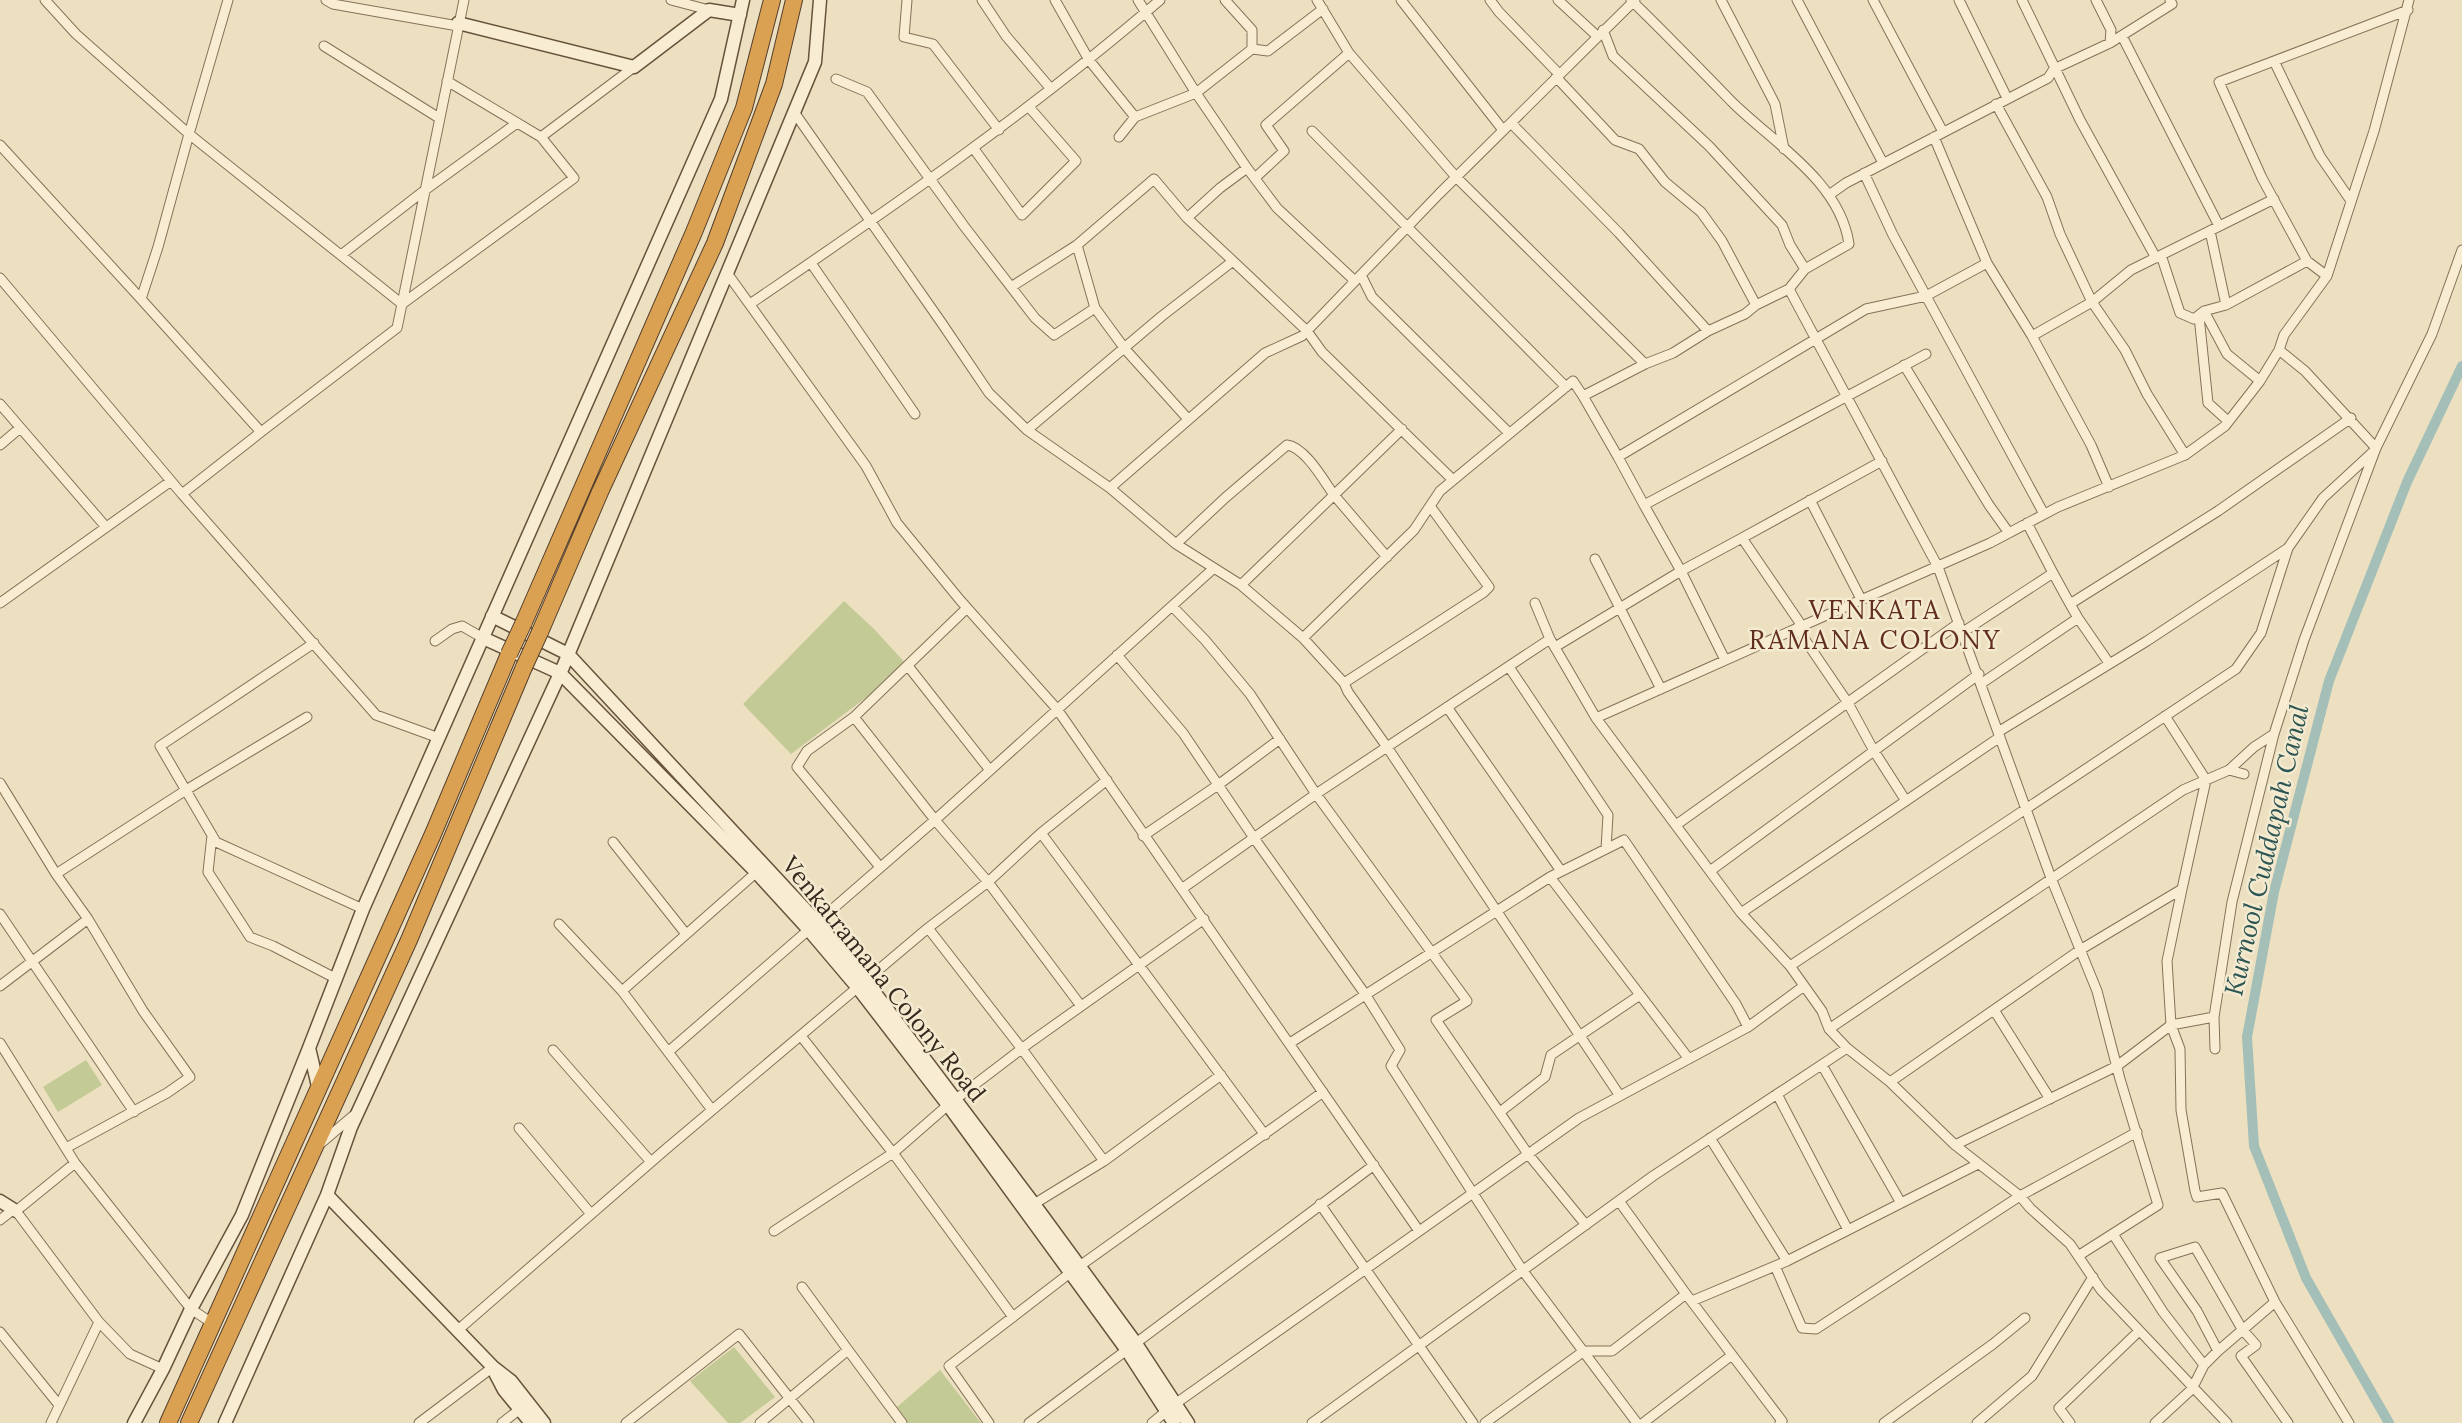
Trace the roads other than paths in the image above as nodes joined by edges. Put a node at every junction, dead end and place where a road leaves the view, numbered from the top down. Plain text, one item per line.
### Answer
1 (45, 0) edge
2 (228, 0) edge
3 (326, 0) edge
4 (464, 0) edge
5 (671, 0) edge
6 (743, 0) edge
7 (772, 0) edge
8 (794, 0) edge
9 (820, 0) edge
10 (907, 0) edge
11 (982, 0) edge
12 (1055, 0) edge
13 (1138, 0) edge
14 (1160, 0) edge
15 (1225, 0) edge
16 (1317, 0) edge
17 (1401, 0) edge
18 (1490, 0) edge
19 (1558, 0) edge
20 (1633, 0) edge
21 (1721, 0) edge
22 (1797, 0) edge
23 (1873, 0) edge
24 (1959, 0) edge
25 (2022, 0) edge
26 (2096, 0) edge
27 (2170, 0) edge
28 (2408, 5) edge
29 (1323, 9) junction
30 (709, 10) junction
31 (1147, 11) junction
32 (740, 15) junction
33 (458, 24) junction
34 (1600, 33) junction
35 (2122, 36) junction
36 (2110, 43) junction
37 (324, 46) dead end
38 (1252, 49) junction
39 (1349, 53) junction
40 (1089, 60) junction
41 (2273, 61) junction
42 (634, 67) junction
43 (2054, 69) junction
44 (1558, 76) junction
45 (836, 79) dead end
46 (447, 81) junction
47 (1051, 89) junction
48 (1196, 93) junction
49 (2007, 98) junction
50 (1996, 104) junction
51 (1029, 107) junction
52 (794, 112) junction
53 (1135, 117) junction
54 (439, 118) junction
55 (517, 123) junction
56 (1511, 123) junction
57 (999, 130) junction
58 (1503, 130) junction
59 (1312, 131) dead end
60 (189, 134) junction
61 (1939, 135) junction
62 (541, 137) junction
63 (1119, 137) dead end
64 (0, 145) edge
65 (974, 149) junction
66 (1784, 149) junction
67 (1883, 163) junction
68 (1247, 168) junction
69 (1864, 173) junction
70 (1456, 177) junction
71 (1255, 178) junction
72 (932, 180) junction
73 (425, 190) junction
74 (1829, 195) junction
75 (2274, 199) junction
76 (2351, 201) junction
77 (1187, 218) junction
78 (871, 222) junction
79 (1408, 226) junction
80 (2214, 229) junction
81 (1077, 245) junction
82 (2462, 250) edge
83 (341, 255) junction
84 (2158, 257) junction
85 (1233, 261) junction
86 (2307, 261) junction
87 (811, 263) junction
88 (1987, 263) junction
89 (1805, 269) junction
90 (727, 273) junction
91 (2327, 276) junction
92 (0, 278) edge
93 (1358, 278) junction
94 (1011, 287) junction
95 (1788, 289) junction
96 (1927, 296) junction
97 (141, 299) junction
98 (2092, 302) junction
99 (402, 304) junction
100 (750, 304) junction
101 (1756, 305) junction
102 (2226, 305) junction
103 (1095, 307) junction
104 (2202, 314) junction
105 (1307, 331) junction
106 (1707, 331) junction
107 (2032, 336) junction
108 (1816, 339) junction
109 (1125, 349) junction
110 (2280, 350) junction
111 (1926, 354) dead end
112 (1645, 364) junction
113 (1904, 365) junction
114 (2260, 381) junction
115 (1566, 387) junction
116 (1583, 396) junction
117 (1847, 396) junction
118 (0, 404) edge
119 (915, 414) dead end
120 (2351, 418) junction
121 (1188, 419) junction
122 (2228, 421) junction
123 (20, 428) junction
124 (1402, 429) junction
125 (1027, 430) junction
126 (261, 432) junction
127 (1509, 433) junction
128 (0, 445) edge
129 (2376, 449) junction
130 (2185, 455) junction
131 (1618, 457) junction
132 (1882, 461) junction
133 (1453, 480) junction
134 (171, 481) junction
135 (2109, 487) junction
136 (1110, 488) junction
137 (182, 494) junction
138 (1334, 495) junction
139 (1810, 500) junction
140 (1644, 505) junction
141 (1430, 506) junction
142 (2044, 514) junction
143 (2027, 523) junction
144 (106, 527) junction
145 (2008, 533) junction
146 (1742, 538) junction
147 (1176, 544) junction
148 (2288, 548) junction
149 (1387, 557) junction
150 (1594, 559) dead end
151 (1938, 567) junction
152 (1214, 568) junction
153 (1681, 571) junction
154 (2053, 573) junction
155 (1241, 586) junction
156 (1861, 599) junction
157 (0, 603) edge
158 (1535, 603) dead end
159 (2070, 604) junction
160 (1172, 606) junction
161 (967, 608) junction
162 (1619, 609) junction
163 (492, 616) junction
164 (2078, 618) junction
165 (1799, 627) junction
166 (1961, 628) junction
167 (483, 638) junction
168 (1303, 638) junction
169 (435, 641) dead end
170 (314, 643) junction
171 (1553, 643) junction
172 (568, 654) junction
173 (1117, 655) junction
174 (1725, 660) junction
175 (2109, 663) junction
176 (908, 666) junction
177 (1509, 667) junction
178 (560, 673) junction
179 (1980, 679) junction
180 (1344, 683) junction
181 (1661, 689) junction
182 (1848, 703) junction
183 (1447, 707) junction
184 (1057, 709) junction
185 (2165, 716) junction
186 (307, 717) dead end
187 (854, 717) junction
188 (1597, 718) junction
189 (1999, 734) junction
190 (2274, 734) junction
191 (439, 738) junction
192 (1280, 738) junction
193 (1387, 747) junction
194 (1874, 751) junction
195 (989, 769) junction
196 (2229, 770) junction
197 (2244, 774) dead end
198 (1107, 780) junction
199 (2206, 780) junction
200 (0, 783) edge
201 (1218, 785) junction
202 (186, 790) junction
203 (1316, 794) junction
204 (1906, 801) junction
205 (2025, 807) junction
206 (935, 820) junction
207 (1676, 825) junction
208 (1041, 833) junction
209 (212, 834) junction
210 (1143, 836) junction
211 (1254, 838) junction
212 (613, 842) dead end
213 (1606, 849) junction
214 (880, 867) junction
215 (761, 869) junction
216 (1561, 871) junction
217 (1710, 871) junction
218 (56, 874) junction
219 (1550, 877) junction
220 (2050, 878) junction
221 (988, 882) junction
222 (1183, 888) junction
223 (2182, 889) junction
224 (363, 909) junction
225 (1496, 910) junction
226 (1741, 913) junction
227 (0, 914) edge
228 (88, 919) junction
229 (1204, 919) junction
230 (559, 923) dead end
231 (812, 925) junction
232 (928, 928) junction
233 (687, 934) junction
234 (2080, 950) junction
235 (1431, 951) junction
236 (31, 963) junction
237 (1140, 965) junction
238 (1790, 966) junction
239 (337, 979) junction
240 (862, 985) junction
241 (0, 986) edge
242 (1804, 986) junction
243 (622, 991) junction
244 (1365, 994) junction
245 (1640, 995) junction
246 (1081, 1006) junction
247 (1994, 1010) junction
248 (2214, 1017) junction
249 (2171, 1025) junction
250 (1748, 1027) junction
251 (1829, 1029) junction
252 (801, 1036) junction
253 (1580, 1036) junction
254 (1290, 1043) junction
255 (0, 1044) edge
256 (309, 1048) junction
257 (1847, 1048) junction
258 (1022, 1049) junction
259 (2215, 1049) dead end
260 (553, 1050) dead end
261 (668, 1052) junction
262 (1689, 1059) junction
263 (1822, 1065) junction
264 (2117, 1066) junction
265 (1221, 1075) junction
266 (1890, 1082) junction
267 (318, 1086) junction
268 (1323, 1091) junction
269 (1777, 1094) junction
270 (1620, 1096) junction
271 (2050, 1099) junction
272 (951, 1102) junction
273 (712, 1110) junction
274 (134, 1112) junction
275 (1500, 1112) junction
276 (358, 1113) junction
277 (519, 1128) dead end
278 (2137, 1132) junction
279 (1265, 1135) junction
280 (1710, 1138) junction
281 (1955, 1145) junction
282 (65, 1148) junction
283 (314, 1149) junction
284 (893, 1153) junction
285 (1528, 1154) junction
286 (1104, 1161) junction
287 (651, 1162) junction
288 (75, 1163) junction
289 (1374, 1164) junction
290 (1978, 1164) junction
291 (1473, 1193) junction
292 (327, 1195) junction
293 (2020, 1196) junction
294 (1619, 1200) junction
295 (0, 1201) edge
296 (1901, 1203) junction
297 (1034, 1204) junction
298 (1321, 1204) junction
299 (15, 1210) junction
300 (592, 1214) junction
301 (0, 1220) edge
302 (1586, 1225) junction
303 (1848, 1230) junction
304 (774, 1231) dead end
305 (1419, 1231) junction
306 (2113, 1234) junction
307 (2078, 1256) junction
308 (1787, 1261) junction
309 (1775, 1266) junction
310 (1365, 1269) junction
311 (1075, 1270) junction
312 (1523, 1271) junction
313 (2093, 1278) junction
314 (802, 1287) dead end
315 (1689, 1297) junction
316 (2275, 1301) junction
317 (191, 1309) junction
318 (1013, 1317) junction
319 (2025, 1318) dead end
320 (99, 1322) junction
321 (212, 1323) junction
322 (2242, 1329) junction
323 (458, 1330) junction
324 (2139, 1331) junction
325 (0, 1332) edge
326 (1130, 1345) junction
327 (1417, 1345) junction
328 (848, 1350) junction
329 (1584, 1351) junction
330 (2218, 1351) junction
331 (1732, 1355) junction
332 (2204, 1365) junction
333 (493, 1367) junction
334 (163, 1369) junction
335 (2192, 1388) junction
336 (790, 1398) junction
337 (59, 1405) junction
338 (1170, 1408) junction
339 (520, 1409) junction
340 (51, 1423) edge
341 (134, 1423) edge
342 (168, 1423) edge
343 (189, 1423) edge
344 (225, 1423) edge
345 (419, 1423) edge
346 (502, 1423) edge
347 (531, 1423) edge
348 (544, 1423) edge
349 (626, 1423) edge
350 (760, 1423) edge
351 (809, 1423) edge
352 (902, 1423) edge
353 (989, 1423) edge
354 (1029, 1423) edge
355 (1152, 1423) edge
356 (1174, 1423) edge
357 (1188, 1423) edge
358 (1312, 1423) edge
359 (1473, 1423) edge
360 (1485, 1423) edge
361 (1637, 1423) edge
362 (1643, 1423) edge
363 (1780, 1423) edge
364 (1884, 1423) edge
365 (1978, 1423) edge
366 (2070, 1423) edge
367 (2155, 1423) edge
368 (2227, 1423) edge
369 (2288, 1423) edge
370 (2349, 1423) edge

1 - 60 street
2 - 60 street
3 - 33 street
4 - 33 street
5 - 30 street
6 - 32 street
7 - 267 highway, bridge
8 - 283 highway, bridge
9 - 52 street
10 - 57 street
11 - 47 street
12 - 40 street
13 - 31 street
14 - 31 street
15 - 38 street
16 - 29 street
17 - 58 street
18 - 44 street
19 - 34 street
20 - 34 street
20 - 66 street
21 - 66 street
22 - 67 street
23 - 61 street
24 - 49 street
25 - 43 street
26 - 36 street
27 - 35 street
28 - 41 street
28 - 76 street
29 - 38 street
29 - 39 street
30 - 32 street
30 - 42 street
31 - 40 street
31 - 48 street
32 - 163 street
33 - 42 street
33 - 46 street
34 - 44 street
34 - 89 street
35 - 36 street
35 - 80 street
36 - 43 street
37 - 54 street
38 - 48 street
39 - 70 street
39 - 71 street
40 - 47 street
40 - 53 street
41 - 75 street
41 - 76 street
42 - 62 street
43 - 49 street
43 - 84 street
44 - 56 street
44 - 101 street
45 - 72 street
46 - 54 street
46 - 55 street
47 - 51 street
48 - 53 street
48 - 68 street
49 - 50 street
50 - 61 street
50 - 98 street
51 - 57 street
51 - 65 street
52 - 78 street
52 - 90 street
53 - 63 street
54 - 73 street
55 - 62 street
55 - 73 street
56 - 58 street
56 - 106 street
57 - 65 street
58 - 70 street
59 - 79 street
60 - 83 street
60 - 97 street
61 - 67 street
61 - 88 street
62 - 99 street
64 - 97 street
65 - 72 street
66 - 74 street
67 - 69 street
68 - 71 street
68 - 77 street
69 - 74 street
69 - 96 street
70 - 79 street
70 - 112 street
71 - 93 street
72 - 78 street
72 - 94 street
73 - 83 street
73 - 99 street
74 - 89 street
75 - 80 street
75 - 86 street
76 - 91 street
77 - 81 street
77 - 85 street
78 - 87 street
78 - 125 street
79 - 93 street
79 - 115 street
80 - 84 street
80 - 102 street
81 - 94 street
81 - 103 street
82 - 129 street
83 - 99 street
84 - 98 street
84 - 104 street
85 - 105 street
85 - 109 street
86 - 91 street
86 - 102 street
87 - 100 street
87 - 119 street
88 - 96 street
88 - 107 street
89 - 95 street
90 - 100 street
90 - 172 street
91 - 110 street
92 - 134 street
93 - 105 street
93 - 127 street
94 - 103 street
95 - 101 street
95 - 108 street
96 - 108 street
96 - 142 street
97 - 126 street
98 - 107 street
98 - 130 street
99 - 126 street
100 - 161 street
101 - 106 street
102 - 104 street
103 - 109 street
104 - 114 street
104 - 122 street
105 - 121 street
105 - 124 street
106 - 112 street
107 - 135 street
108 - 117 street
108 - 131 street
109 - 121 street
109 - 125 street
110 - 114 street
110 - 120 street
111 - 113 street
112 - 116 street
113 - 117 street
113 - 145 street
114 - 122 street
115 - 116 street
115 - 127 street
116 - 131 street
117 - 132 street
117 - 140 street
118 - 123 street
120 - 129 street
120 - 159 street
121 - 136 street
122 - 130 street
123 - 128 street
123 - 144 street
124 - 133 street
124 - 138 street
125 - 136 street
126 - 137 street
127 - 133 street
129 - 148 street
129 - 190 street
130 - 135 street
131 - 140 street
132 - 139 street
132 - 151 street
133 - 141 street
134 - 137 street
134 - 144 street
135 - 142 street
136 - 147 street
137 - 170 street
138 - 147 street
138 - 149 street
138 - 155 street
139 - 146 street
139 - 156 street
140 - 153 street
141 - 149 street
141 - 180 street
142 - 143 street
143 - 145 street
143 - 154 street
144 - 157 street
145 - 151 street
146 - 153 street
146 - 165 street
147 - 152 street
148 - 175 street
148 - 185 street
149 - 168 street
150 - 162 street
151 - 156 street
151 - 166 street
152 - 155 street
152 - 160 street
153 - 162 street
153 - 174 street
154 - 159 street
154 - 166 street
155 - 168 street
156 - 165 street
158 - 171 street
159 - 164 street
160 - 173 street
160 - 192 street
161 - 176 street
161 - 184 street
162 - 171 street
162 - 181 street
163 - 167 street
163 - 172 street, Venkatramana Colony Road
164 - 175 street
164 - 179 street
165 - 174 street
165 - 182 street
166 - 179 street
166 - 182 street
167 - 169 street
167 - 178 street
167 - 191 street
168 - 180 street
170 - 191 street
170 - 202 street
171 - 177 street
171 - 188 street
172 - 178 street
172 - 215 street, Venkatramana Colony Road
173 - 184 street
173 - 201 street
174 - 181 street
175 - 189 street
176 - 187 street
176 - 195 street
177 - 183 street
177 - 213 street
178 - 215 street
178 - 276 street
179 - 189 street
179 - 194 street
180 - 193 street
181 - 188 street
182 - 194 street
182 - 207 street
183 - 193 street
183 - 216 street
184 - 195 street
184 - 198 street
185 - 199 street
185 - 205 street
186 - 202 street
187 - 206 street
187 - 214 street
188 - 207 street
189 - 204 street
189 - 205 street
190 - 196 street
190 - 248 street
191 - 224 street
192 - 201 street
192 - 203 street
193 - 203 street
193 - 225 street
194 - 204 street
194 - 217 street
195 - 206 street
196 - 197 street
196 - 199 street
198 - 208 street
198 - 210 street
199 - 220 street
199 - 223 street
200 - 218 street
201 - 210 street
201 - 211 street
202 - 209 street
202 - 218 street
203 - 211 street
203 - 235 street
204 - 226 street
205 - 220 street
205 - 238 street
206 - 214 street
206 - 221 street
207 - 217 street
208 - 221 street
208 - 237 street
209 - 224 street
209 - 239 street
210 - 222 street
211 - 222 street
211 - 244 street
212 - 233 street
213 - 216 street
213 - 250 street
214 - 231 street
215 - 231 street, Venkatramana Colony Road
215 - 233 street
216 - 219 street
217 - 226 street
218 - 228 street
219 - 225 street
219 - 245 street
220 - 234 street
220 - 251 street
221 - 232 street
221 - 246 street
222 - 229 street
223 - 234 street
223 - 249 street
224 - 239 street
225 - 235 street
225 - 253 street
226 - 238 street
227 - 236 street
228 - 236 street
228 - 274 street
229 - 237 street
229 - 254 street
230 - 243 street
231 - 240 street, Venkatramana Colony Road
231 - 261 street
232 - 240 street
232 - 258 street
233 - 243 street
234 - 247 street
234 - 264 street
235 - 244 street
235 - 275 street
236 - 241 street
236 - 274 street
237 - 246 street
237 - 265 street
238 - 242 street
239 - 256 street
240 - 252 street
240 - 272 street, Venkatramana Colony Road
242 - 250 street
242 - 251 street
243 - 261 street
244 - 254 street
244 - 291 street
245 - 253 street
245 - 262 street
246 - 258 street
247 - 266 street
247 - 271 street
248 - 249 street
248 - 259 street
249 - 264 street
249 - 316 street
250 - 262 street
251 - 257 street
252 - 273 street
252 - 284 street
253 - 270 street
253 - 275 street
254 - 268 street
255 - 282 street
256 - 267 street
256 - 317 street
257 - 263 street
257 - 266 street
258 - 272 street
258 - 286 street
260 - 287 street
261 - 273 street
262 - 270 street
263 - 269 street
263 - 296 street
264 - 271 street
264 - 278 street
265 - 279 street
265 - 286 street
266 - 281 street
267 - 321 highway
268 - 279 street
268 - 289 street
269 - 280 street
269 - 303 street
270 - 285 street
271 - 281 street
272 - 284 street
272 - 297 street, Venkatramana Colony Road
272 - 311 street
273 - 287 street
274 - 282 street
275 - 285 street
276 - 283 street
276 - 292 street
277 - 300 street
278 - 293 street
278 - 306 street
279 - 311 street
280 - 294 street
280 - 308 street
281 - 290 street
282 - 288 street
283 - 343 highway
284 - 304 street
284 - 318 street
285 - 291 street
285 - 302 street
286 - 297 street
287 - 300 street
288 - 299 street
288 - 317 street
289 - 298 street
289 - 305 street
290 - 293 street
290 - 296 street
291 - 305 street
291 - 312 street
292 - 323 street
292 - 344 street
293 - 307 street
293 - 309 street
294 - 302 street
294 - 315 street
295 - 299 street
296 - 303 street
297 - 311 street, Venkatramana Colony Road
298 - 310 street
298 - 326 street
299 - 301 street
299 - 320 street
300 - 323 street
302 - 312 street
303 - 308 street
305 - 310 street
306 - 307 street
306 - 332 street
307 - 313 street
308 - 309 street
309 - 315 street
310 - 327 street
310 - 338 street
311 - 318 street
311 - 326 street, Venkatramana Colony Road
312 - 327 street
312 - 329 street
313 - 324 street
313 - 365 street
314 - 328 street
315 - 329 street
315 - 331 street
316 - 322 street
316 - 370 street
317 - 321 street
317 - 334 street
318 - 353 street
319 - 364 street
320 - 334 street
320 - 337 street
321 - 342 highway
322 - 330 street
322 - 330 street
322 - 369 street
323 - 333 street
324 - 335 street
324 - 366 street
325 - 337 street
326 - 338 street, Venkatramana Colony Road
326 - 354 street
327 - 358 street
327 - 359 street
328 - 336 street
328 - 352 street
329 - 360 street
329 - 361 street
330 - 332 street
331 - 362 street
331 - 363 street
332 - 335 street
333 - 339 street
333 - 345 street
333 - 348 street
334 - 341 street
335 - 367 street
335 - 368 street
336 - 349 street
336 - 350 street
336 - 351 street
337 - 340 street
338 - 355 street
338 - 356 street
338 - 357 street, Venkatramana Colony Road
339 - 346 street
339 - 347 street

